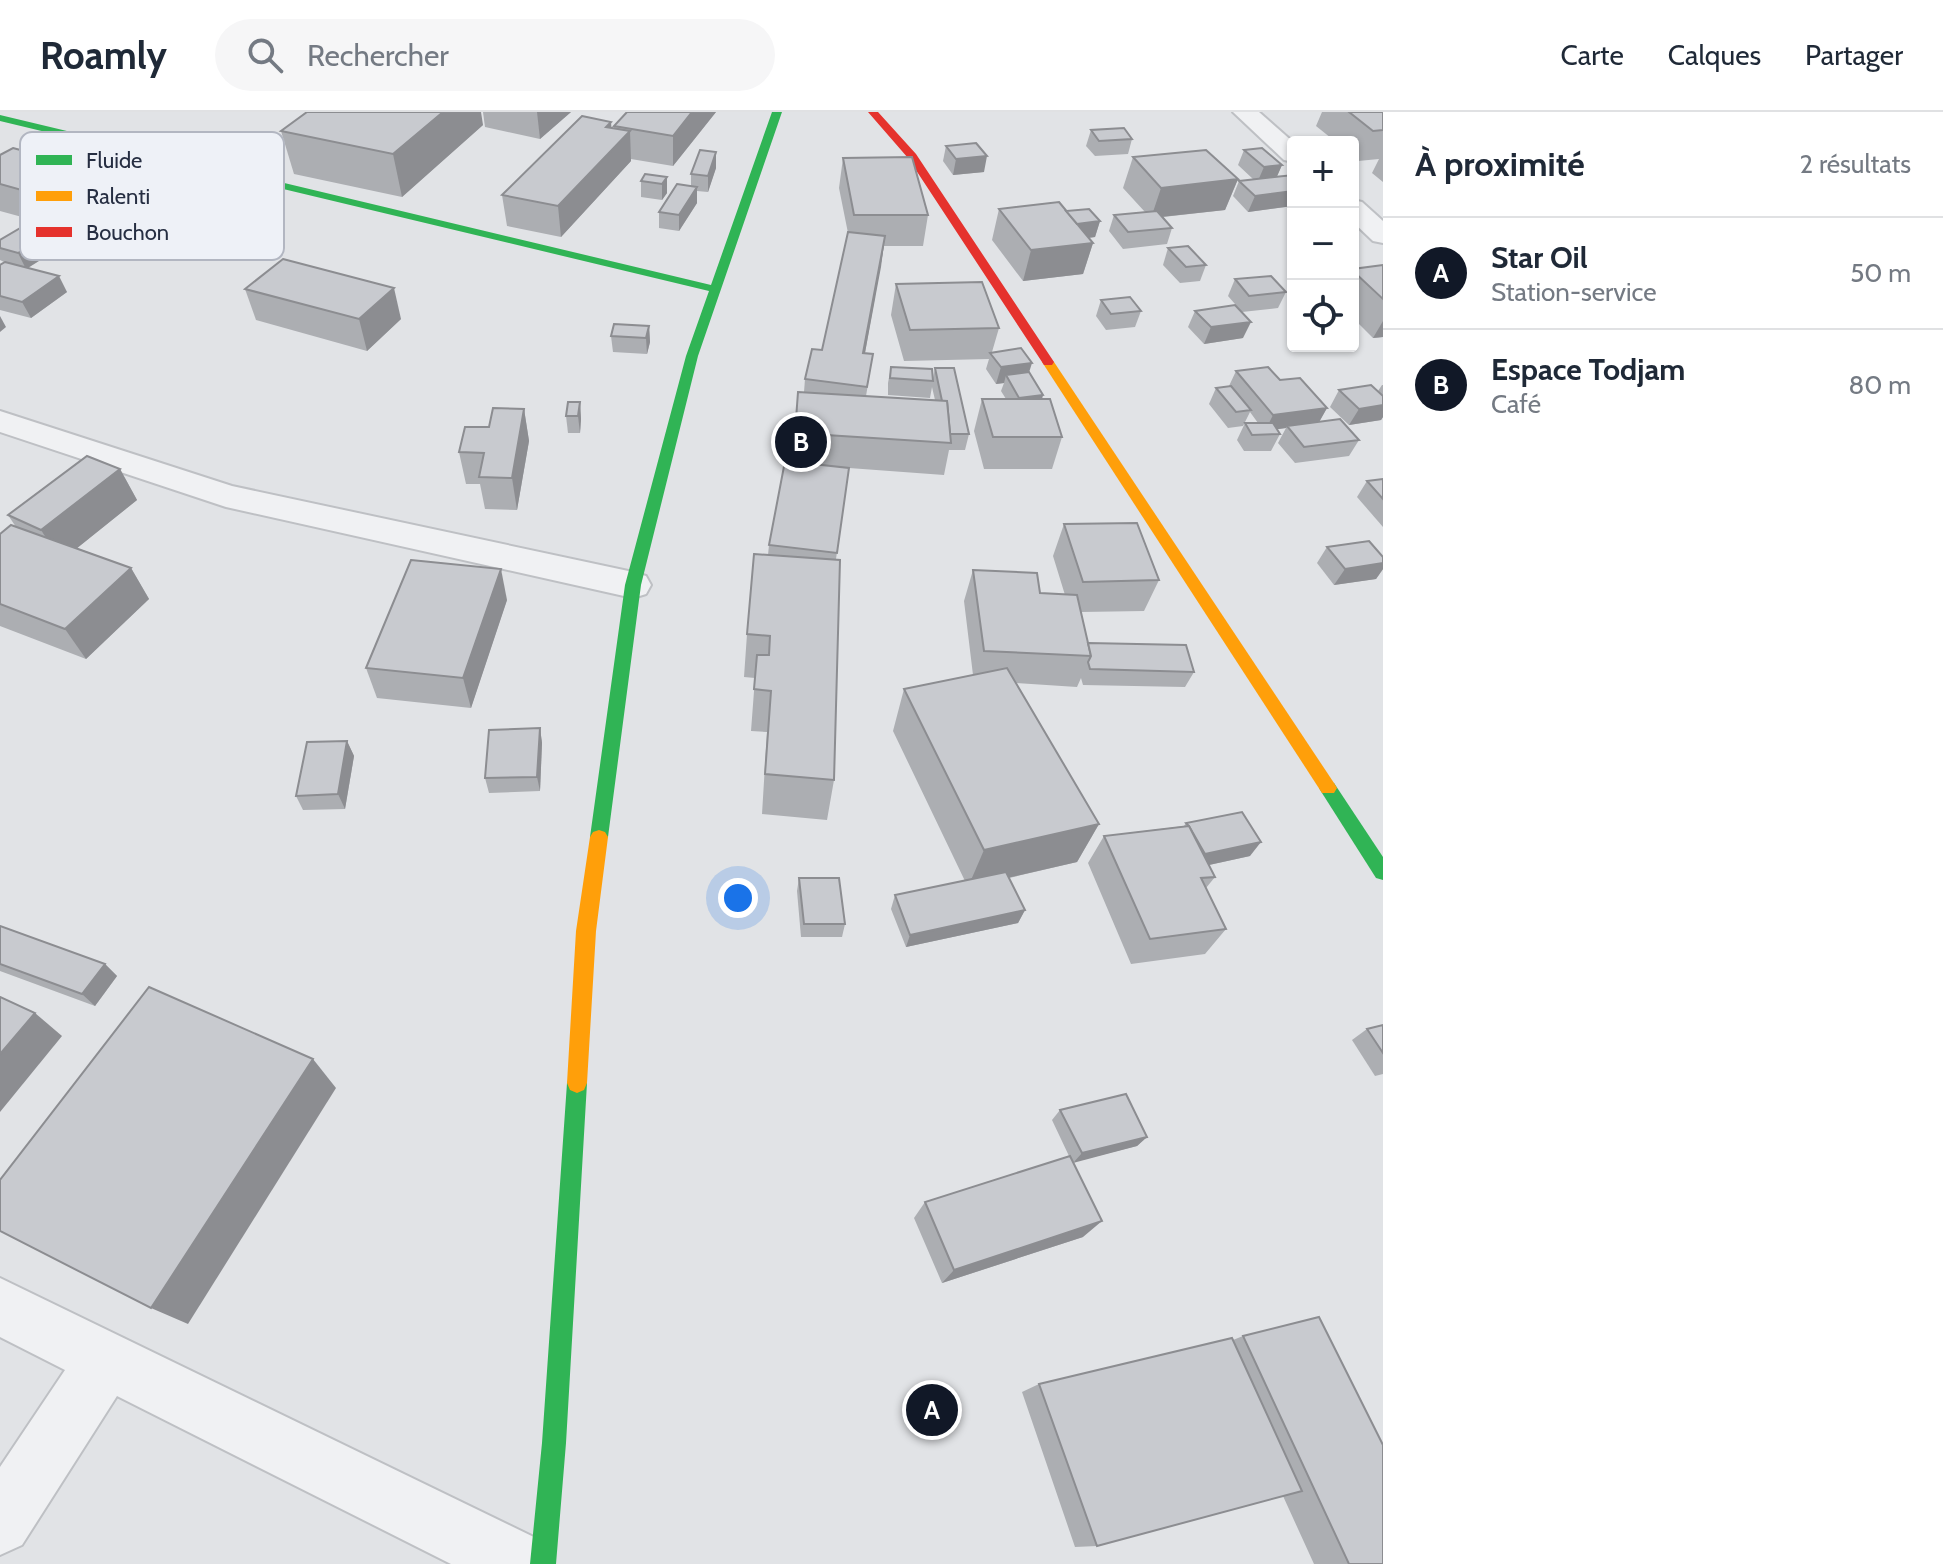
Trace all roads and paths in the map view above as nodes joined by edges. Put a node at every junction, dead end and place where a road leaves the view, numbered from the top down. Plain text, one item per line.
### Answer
1 (777, 112) edge
2 (873, 112) edge
3 (1245, 112) edge
4 (0, 118) edge
5 (59, 132) edge
6 (1287, 150) edge
7 (284, 186) edge
8 (1359, 213) edge
9 (1383, 235) edge
10 (715, 289) junction
11 (0, 421) edge
12 (633, 585) junction
13 (1383, 872) edge
14 (0, 1307) edge
15 (107, 1359) junction
16 (0, 1523) edge
17 (519, 1564) edge
18 (543, 1564) edge

1 - 10 street
2 - 13 street
3 - 6 street
4 - 5 street
7 - 10 street
8 - 9 street
10 - 12 street
11 - 12 street
12 - 18 street
14 - 15 street
15 - 16 street
15 - 17 street

